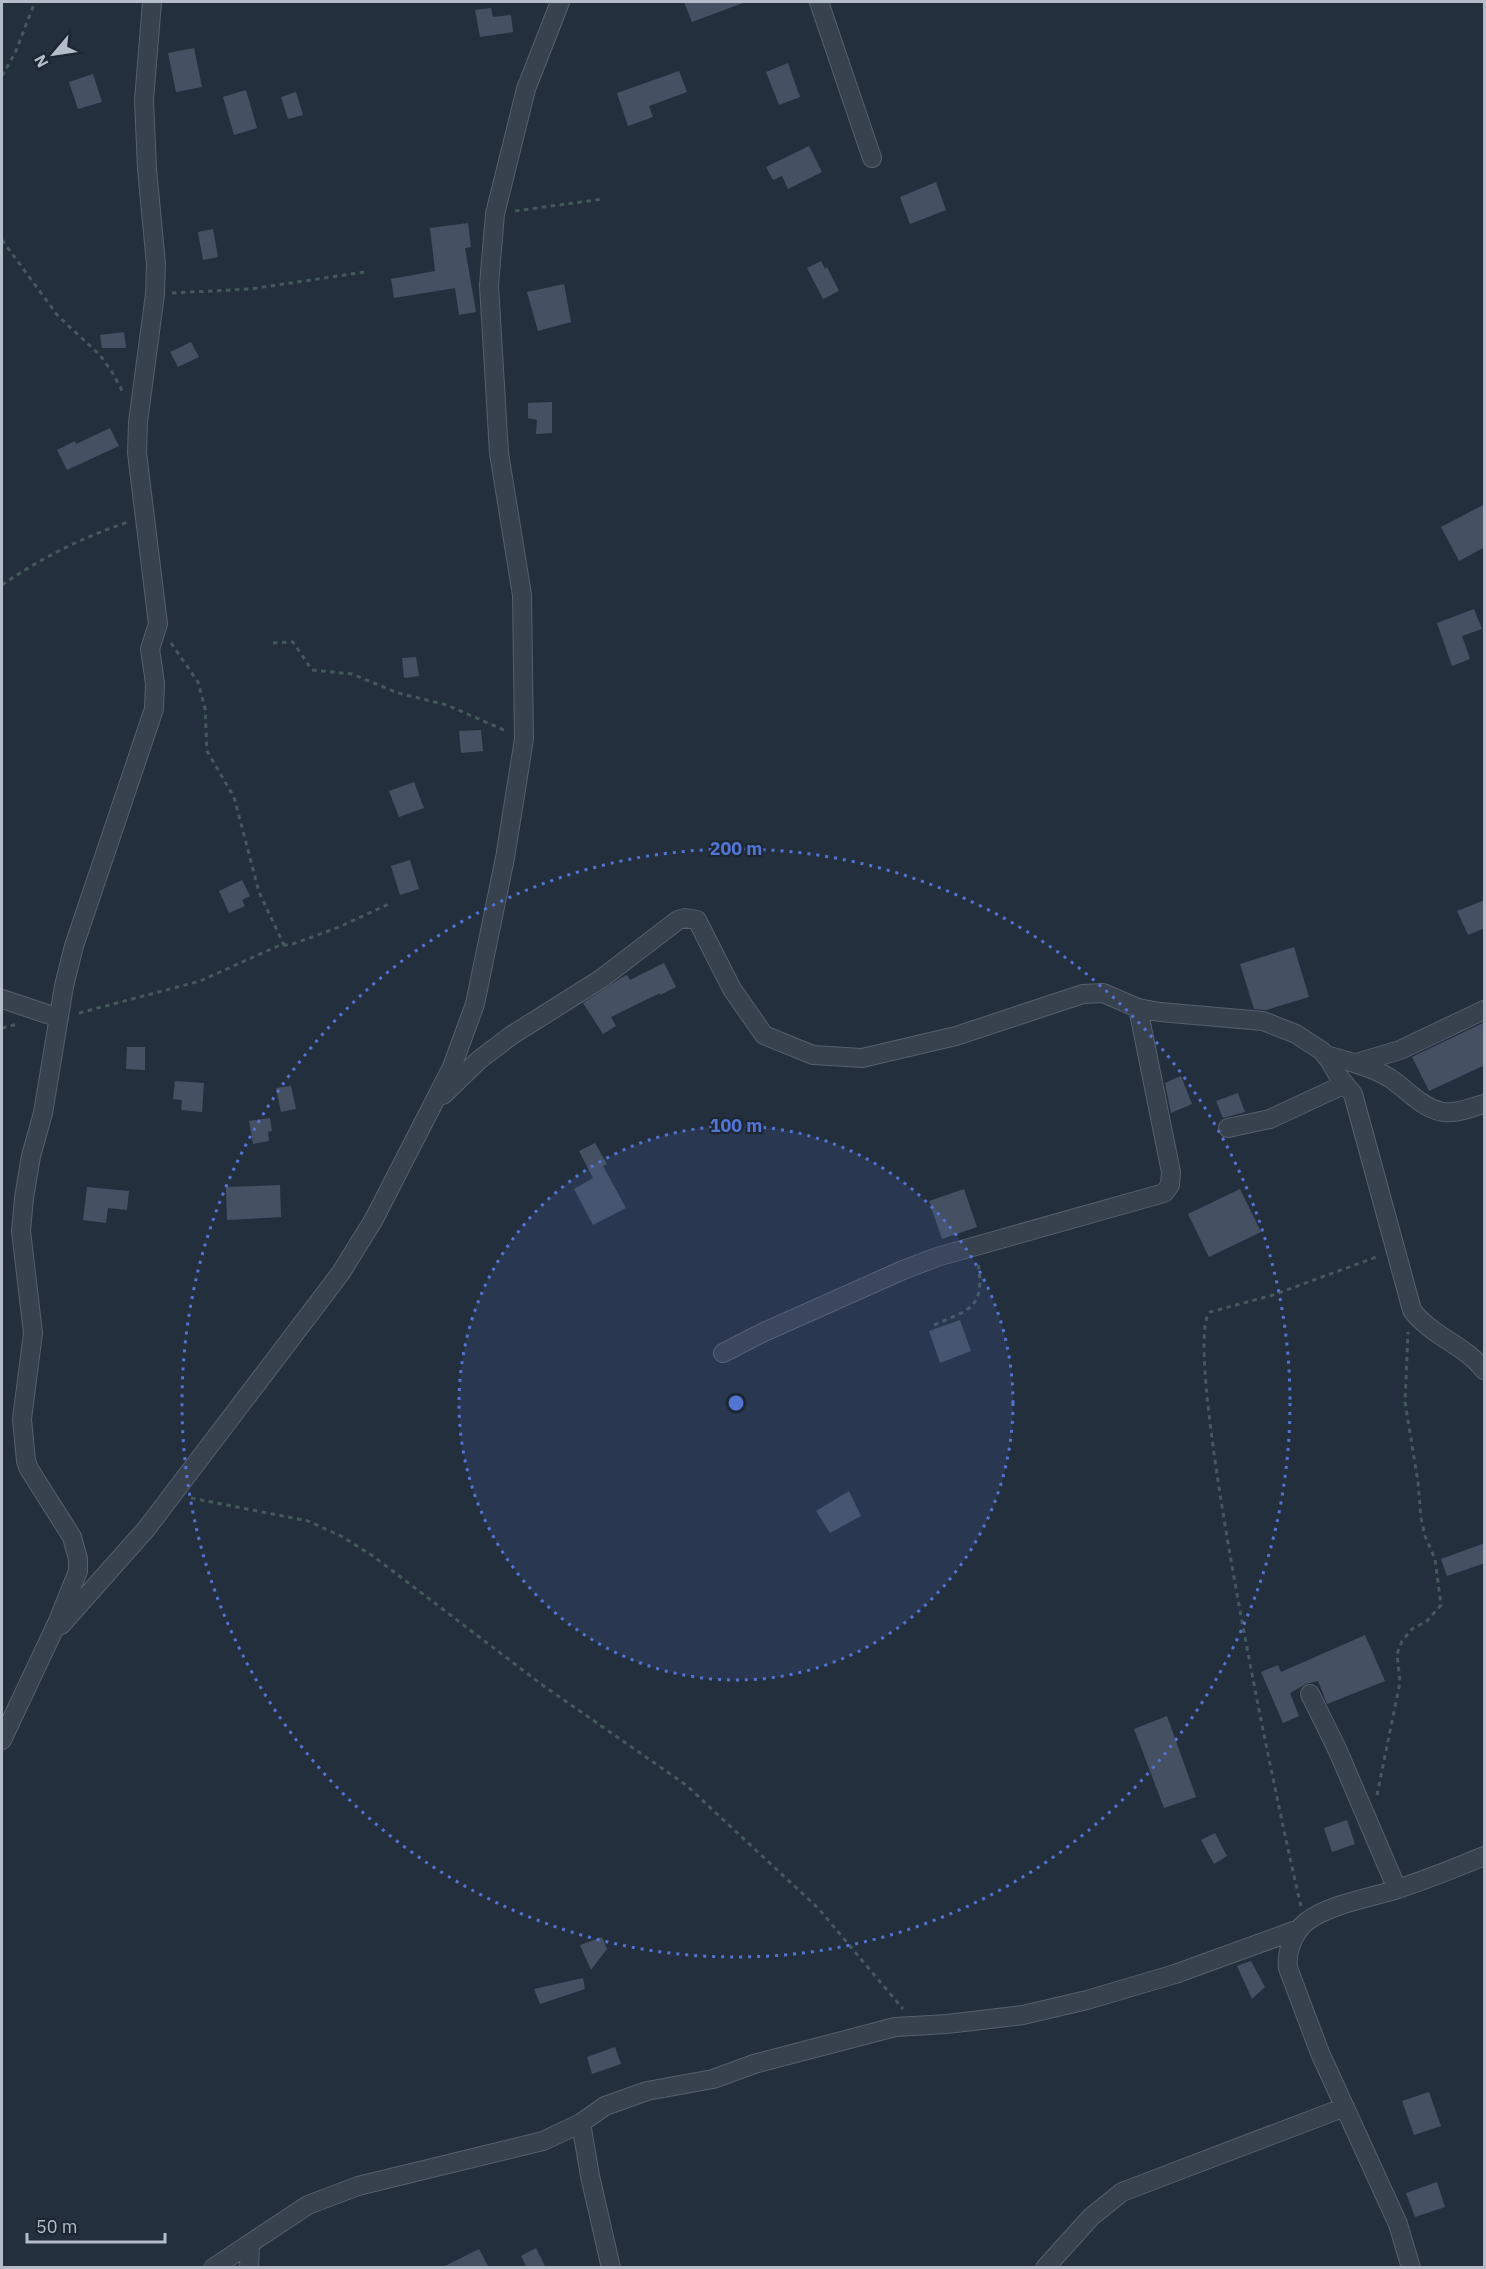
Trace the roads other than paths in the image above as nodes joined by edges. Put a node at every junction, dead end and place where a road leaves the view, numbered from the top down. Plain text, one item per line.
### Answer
1 (152, 2) edge
2 (560, 2) edge
3 (819, 2) edge
4 (872, 158) dead end
5 (2, 999) edge
6 (1138, 1008) junction
7 (1485, 1010) edge
8 (59, 1018) junction
9 (1326, 1055) junction
10 (1356, 1064) junction
11 (1345, 1084) junction
12 (1485, 1104) edge
13 (432, 1105) junction
14 (1228, 1128) dead end
15 (723, 1353) dead end
16 (1485, 1370) edge
17 (49, 1638) junction
18 (1310, 1694) dead end
19 (2, 1740) edge
20 (1485, 1856) edge
21 (1397, 1889) junction
22 (1302, 1926) junction
23 (1345, 2107) junction
24 (581, 2123) junction
25 (250, 2244) junction
26 (213, 2268) edge
27 (249, 2268) edge
28 (611, 2268) edge
29 (1045, 2268) edge
30 (1411, 2268) edge

1 - 8 street
2 - 13 street
3 - 4 street
5 - 8 street
6 - 9 street
6 - 13 street
6 - 15 street
7 - 10 street
8 - 17 street
9 - 10 street
9 - 11 street
10 - 12 street
11 - 14 street
11 - 16 street
13 - 17 street
17 - 19 street
18 - 21 street
20 - 21 street
21 - 22 street
22 - 23 street
22 - 24 street
23 - 29 street
23 - 30 street
24 - 25 street
24 - 28 street
25 - 26 street
25 - 27 street

